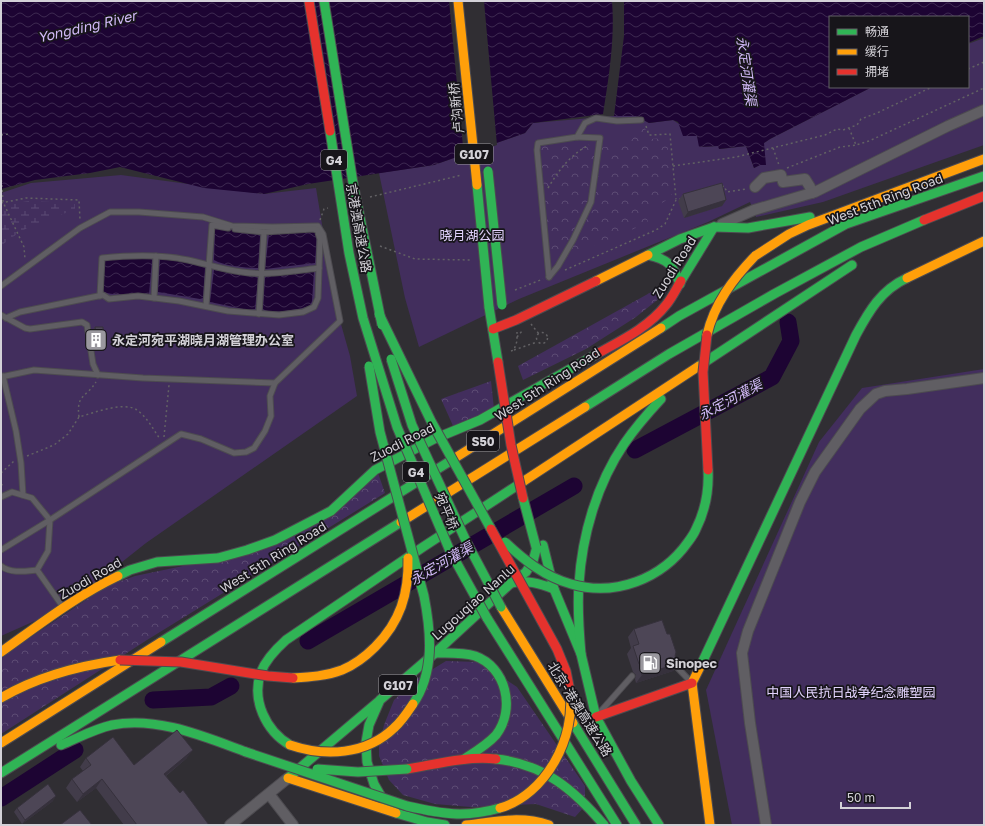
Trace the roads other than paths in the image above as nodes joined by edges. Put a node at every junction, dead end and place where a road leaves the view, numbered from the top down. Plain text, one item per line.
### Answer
1 (308, 1) edge
2 (324, 1) edge
3 (458, 1) edge
4 (984, 110) edge
5 (641, 120) road end
6 (577, 137) junction
7 (984, 159) edge
8 (488, 165) dead end
9 (984, 176) edge
10 (755, 187) dead end
11 (812, 193) junction
12 (984, 196) edge
13 (949, 209) junction
14 (844, 211) junction
15 (714, 228) junction
16 (264, 232) junction
17 (984, 241) edge
18 (873, 252) dead end
19 (648, 255) junction
20 (156, 256) junction
21 (860, 260) dead end
22 (209, 265) junction
23 (319, 268) junction
24 (262, 273) junction
25 (680, 284) junction
26 (1, 286) edge
27 (100, 296) junction
28 (154, 298) junction
29 (206, 306) junction
30 (259, 314) junction
31 (379, 314) junction
32 (1, 315) edge
33 (6, 318) junction
34 (363, 318) junction
35 (503, 318) junction
36 (493, 329) junction
37 (687, 374) junction
38 (98, 375) junction
39 (2, 377) edge
40 (984, 378) edge
41 (275, 383) junction
42 (23, 495) junction
43 (1, 497) edge
44 (50, 520) junction
45 (406, 529) junction
46 (493, 531) junction
47 (540, 546) junction
48 (1, 550) edge
49 (1, 566) edge
50 (38, 570) junction
51 (510, 584) junction
52 (554, 589) junction
53 (501, 607) joint
54 (64, 608) junction
55 (1, 652) edge
56 (435, 653) junction
57 (581, 654) junction
58 (673, 663) edge
59 (632, 676) dead end
60 (692, 683) junction
61 (1, 698) edge
62 (380, 700) junction
63 (596, 717) junction
64 (1, 743) edge
65 (464, 759) junction
66 (286, 766) junction
67 (5, 770) edge
68 (288, 778) junction
69 (269, 794) junction
70 (396, 813) junction
71 (230, 825) edge
72 (293, 825) edge
73 (445, 825) edge
74 (466, 825) edge
75 (549, 825) edge
76 (604, 825) edge
77 (617, 825) edge
78 (636, 825) edge
79 (660, 825) edge
80 (710, 825) edge
81 (766, 825) edge

1 - 34 main road, 京港澳高速公路 / G4, bridge
2 - 31 main road, 京港澳高速公路 / G4, bridge
3 - 36 main road, 卢沟新桥 / G107, bridge
4 - 11 street
5 - 6 lane
6 - 6 lane
7 - 14 main road
8 - 35 main road, G107, bridge
9 - 64 main road, West 5th Ring Road / S50
10 - 11 street
11 - 15 street
12 - 13 main road, S50
13 - 18 main road
13 - 67 main road, S50
14 - 15 main road
14 - 46 main road, bridge
15 - 19 main road
15 - 25 main road, Zuodi Road
16 - 22 lane
16 - 23 lane
16 - 24 lane
17 - 60 main road
19 - 25 main road
19 - 35 main road
20 - 22 lane
20 - 27 lane
20 - 28 lane
21 - 37 main road
22 - 24 lane
22 - 29 lane
23 - 24 lane
23 - 30 lane
24 - 30 lane
25 - 54 main road, Zuodi Road
26 - 41 lane
27 - 28 lane
27 - 33 lane
28 - 29 lane
29 - 30 lane
31 - 46 main road, bridge
31 - 53 main road, 宛平桥 / G4, bridge
32 - 33 lane
33 - 38 lane
34 - 45 main road, bridge
34 - 77 main road, 宛平桥 / G4, bridge
35 - 36 main road
36 - 47 main road, G107, bridge
37 - 45 main road, bridge
37 - 57 main road
38 - 39 lane
38 - 41 lane
39 - 42 lane
40 - 81 street
41 - 44 lane
42 - 43 lane
42 - 44 lane
44 - 48 lane
44 - 50 lane
45 - 61 main road, bridge
46 - 66 main road, bridge
47 - 51 main road, Lugouqiao Nanlu / G107
47 - 52 main road, G107
49 - 50 lane
50 - 54 lane
51 - 52 main road
51 - 56 main road, Lugouqiao Nanlu / G107
52 - 57 main road, G107
53 - 78 main road, 北京-港澳高速公路 / G4
54 - 55 main road, Zuodi Road
56 - 62 main road, Lugouqiao Nanlu / G107
56 - 65 main road
57 - 63 main road, G107
58 - 60 lane
59 - 63 lane
60 - 63 main road
60 - 80 main road
62 - 68 main road
62 - 70 main road, Lugouqiao Nanlu / G107
63 - 79 main road, G107
65 - 66 main road, bridge
65 - 76 main road
66 - 67 main road, bridge
68 - 69 street
68 - 70 main road
69 - 71 street
69 - 72 street
70 - 73 main road
74 - 75 main road

